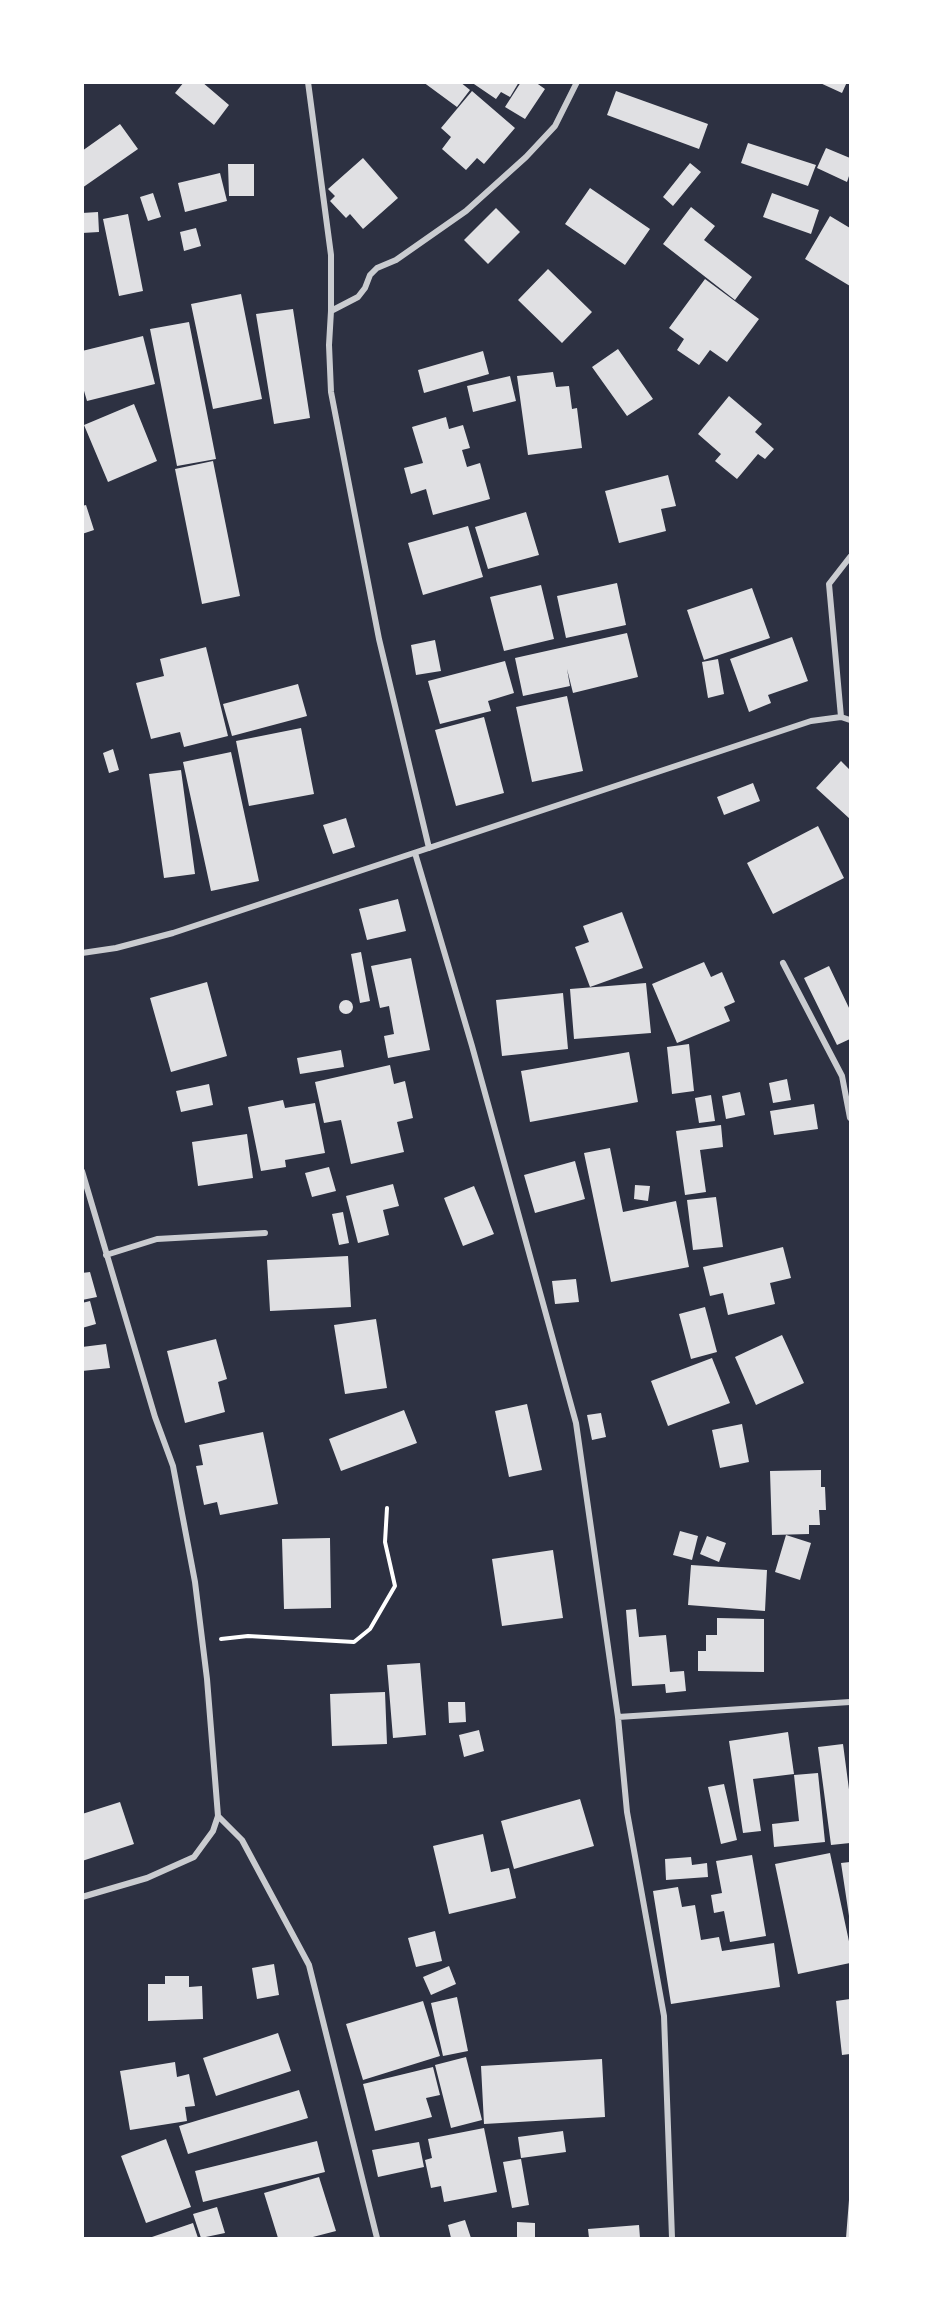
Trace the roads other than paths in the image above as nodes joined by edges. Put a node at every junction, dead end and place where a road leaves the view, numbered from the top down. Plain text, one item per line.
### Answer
1 (308, 82) edge
2 (577, 82) edge
3 (332, 311) junction
4 (850, 557) edge
5 (842, 717) junction
6 (850, 720) edge
7 (429, 848) junction
8 (415, 853) junction
9 (82, 953) edge
10 (783, 963) dead end
11 (850, 1118) edge
12 (82, 1171) edge
13 (265, 1233) dead end
14 (106, 1255) junction
15 (850, 1702) edge
16 (618, 1717) junction
17 (218, 1816) junction
18 (82, 1897) edge
19 (377, 2238) edge
20 (672, 2238) edge

1 - 3 street
2 - 3 street
3 - 7 street
4 - 5 street
5 - 6 street
5 - 7 street
7 - 8 street
8 - 9 street
8 - 16 street
10 - 11 street
12 - 14 street
13 - 14 street
14 - 17 street
15 - 16 street
16 - 20 street
17 - 18 street
17 - 19 street

